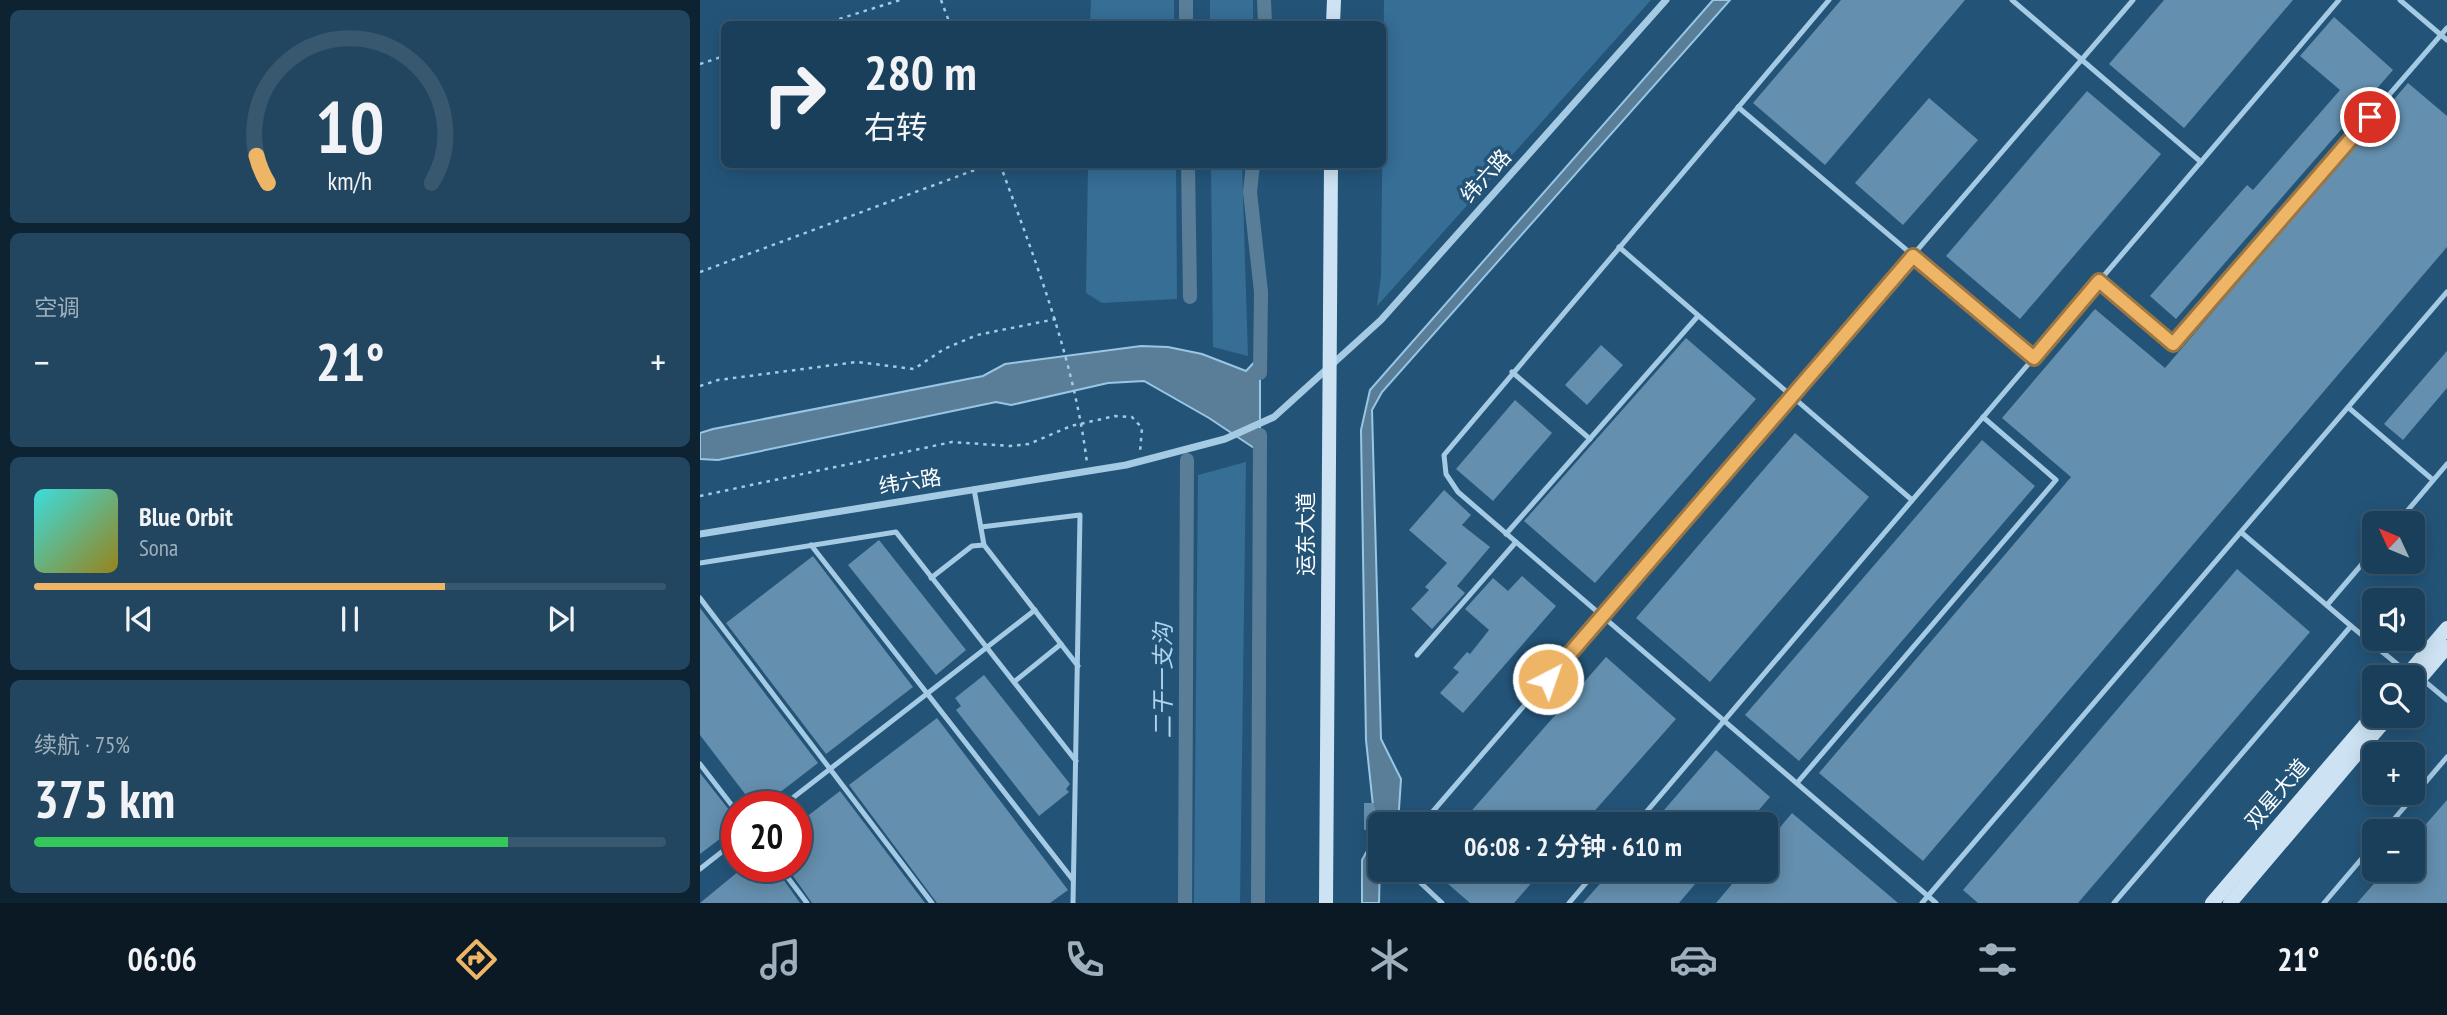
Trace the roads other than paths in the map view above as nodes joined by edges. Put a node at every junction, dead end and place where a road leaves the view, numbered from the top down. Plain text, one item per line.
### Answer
1 (1334, 0) edge
2 (1666, 0) edge
3 (1829, 0) edge
4 (2012, 0) edge
5 (2133, 0) edge
6 (2339, 0) edge
7 (2400, 0) edge
8 (1333, 21) edge
9 (2447, 28) edge
10 (2441, 35) junction
11 (2447, 40) edge
12 (2082, 60) junction
13 (1738, 107) junction
14 (2201, 162) junction
15 (1331, 168) edge
16 (1619, 247) junction
17 (1913, 256) junction
18 (2099, 281) junction
19 (2447, 292) edge
20 (1698, 316) junction
21 (2034, 358) junction
22 (1328, 370) junction
23 (1512, 372) junction
24 (1792, 397) junction
25 (2349, 408) junction
26 (1983, 417) junction
27 (1590, 439) junction
28 (2447, 464) edge
29 (2433, 480) junction
30 (974, 489) junction
31 (1912, 500) junction
32 (2407, 511) edge
33 (981, 527) junction
34 (2242, 533) junction
35 (700, 534) edge
36 (1506, 534) junction
37 (1516, 542) junction
38 (811, 545) junction
39 (984, 545) junction
40 (700, 563) edge
41 (2362, 564) edge
42 (931, 578) junction
43 (700, 598) edge
44 (2327, 605) junction
45 (1035, 610) junction
46 (1602, 616) junction
47 (2351, 626) junction
48 (2447, 628) edge
49 (1061, 645) junction
50 (2447, 647) edge
51 (987, 648) junction
52 (1417, 655) dead end
53 (2398, 665) edge
54 (2421, 665) edge
55 (1078, 666) junction
56 (2425, 666) edge
57 (1014, 682) junction
58 (2425, 686) edge
59 (927, 694) junction
60 (2447, 700) edge
61 (1724, 721) junction
62 (2362, 728) edge
63 (2379, 728) edge
64 (2447, 757) edge
65 (1076, 761) junction
66 (700, 764) edge
67 (830, 769) junction
68 (1797, 783) junction
69 (721, 791) edge
70 (802, 791) edge
71 (1432, 812) edge
72 (1646, 812) edge
73 (2395, 819) edge
74 (721, 853) edge
75 (2362, 858) edge
76 (700, 869) edge
77 (1073, 880) junction
78 (791, 882) edge
79 (1420, 882) edge
80 (1587, 882) edge
81 (1928, 896) junction
82 (807, 903) edge
83 (932, 903) edge
84 (1073, 903) edge
85 (1325, 903) edge
86 (1443, 903) edge
87 (1569, 903) edge
88 (1922, 903) edge
89 (1936, 903) edge
90 (2114, 903) edge
91 (2212, 903) edge
92 (2230, 903) edge
93 (2324, 903) edge

1 - 8 street
2 - 22 street, 纬六路
3 - 13 lane
4 - 12 lane
5 - 12 lane
6 - 14 lane
7 - 10 lane
9 - 10 lane
10 - 11 lane
10 - 18 lane
12 - 14 lane
12 - 17 lane
13 - 16 lane
13 - 17 lane
14 - 18 lane
15 - 22 street, 运东大道
16 - 20 lane
16 - 23 lane
17 - 21 lane
17 - 24 lane
18 - 21 lane
19 - 25 lane
20 - 24 lane
20 - 27 lane
21 - 26 lane
22 - 30 street, 纬六路
22 - 85 street, 运东大道
23 - 27 lane
23 - 36 lane
24 - 31 lane
24 - 46 lane
25 - 29 lane
25 - 34 lane
26 - 31 lane
26 - 68 lane
27 - 36 lane
28 - 29 lane
29 - 32 lane
30 - 33 lane
30 - 35 street, 纬六路
31 - 61 lane
33 - 39 lane
33 - 55 lane
34 - 44 lane
34 - 81 lane
36 - 37 lane
37 - 46 lane
37 - 52 lane
38 - 40 lane
38 - 42 lane
38 - 59 lane
39 - 42 lane
39 - 45 lane
41 - 44 lane
42 - 51 lane
43 - 67 lane
44 - 47 lane
45 - 49 lane
45 - 51 lane
46 - 61 lane
46 - 71 lane
47 - 53 lane
47 - 90 lane
48 - 54 street
49 - 55 lane
49 - 57 lane
50 - 56 street
51 - 57 lane
51 - 59 lane
55 - 65 lane
57 - 65 lane
58 - 60 lane
59 - 67 lane
59 - 77 lane
61 - 68 lane
61 - 72 lane
62 - 91 street, 双星大道
63 - 92 street, 双星大道
64 - 73 lane
65 - 77 lane
66 - 69 lane
67 - 70 lane
67 - 83 lane
68 - 81 lane
74 - 76 lane
75 - 93 lane
77 - 84 lane
78 - 82 lane
79 - 86 lane
80 - 87 lane
81 - 88 lane
81 - 89 lane

